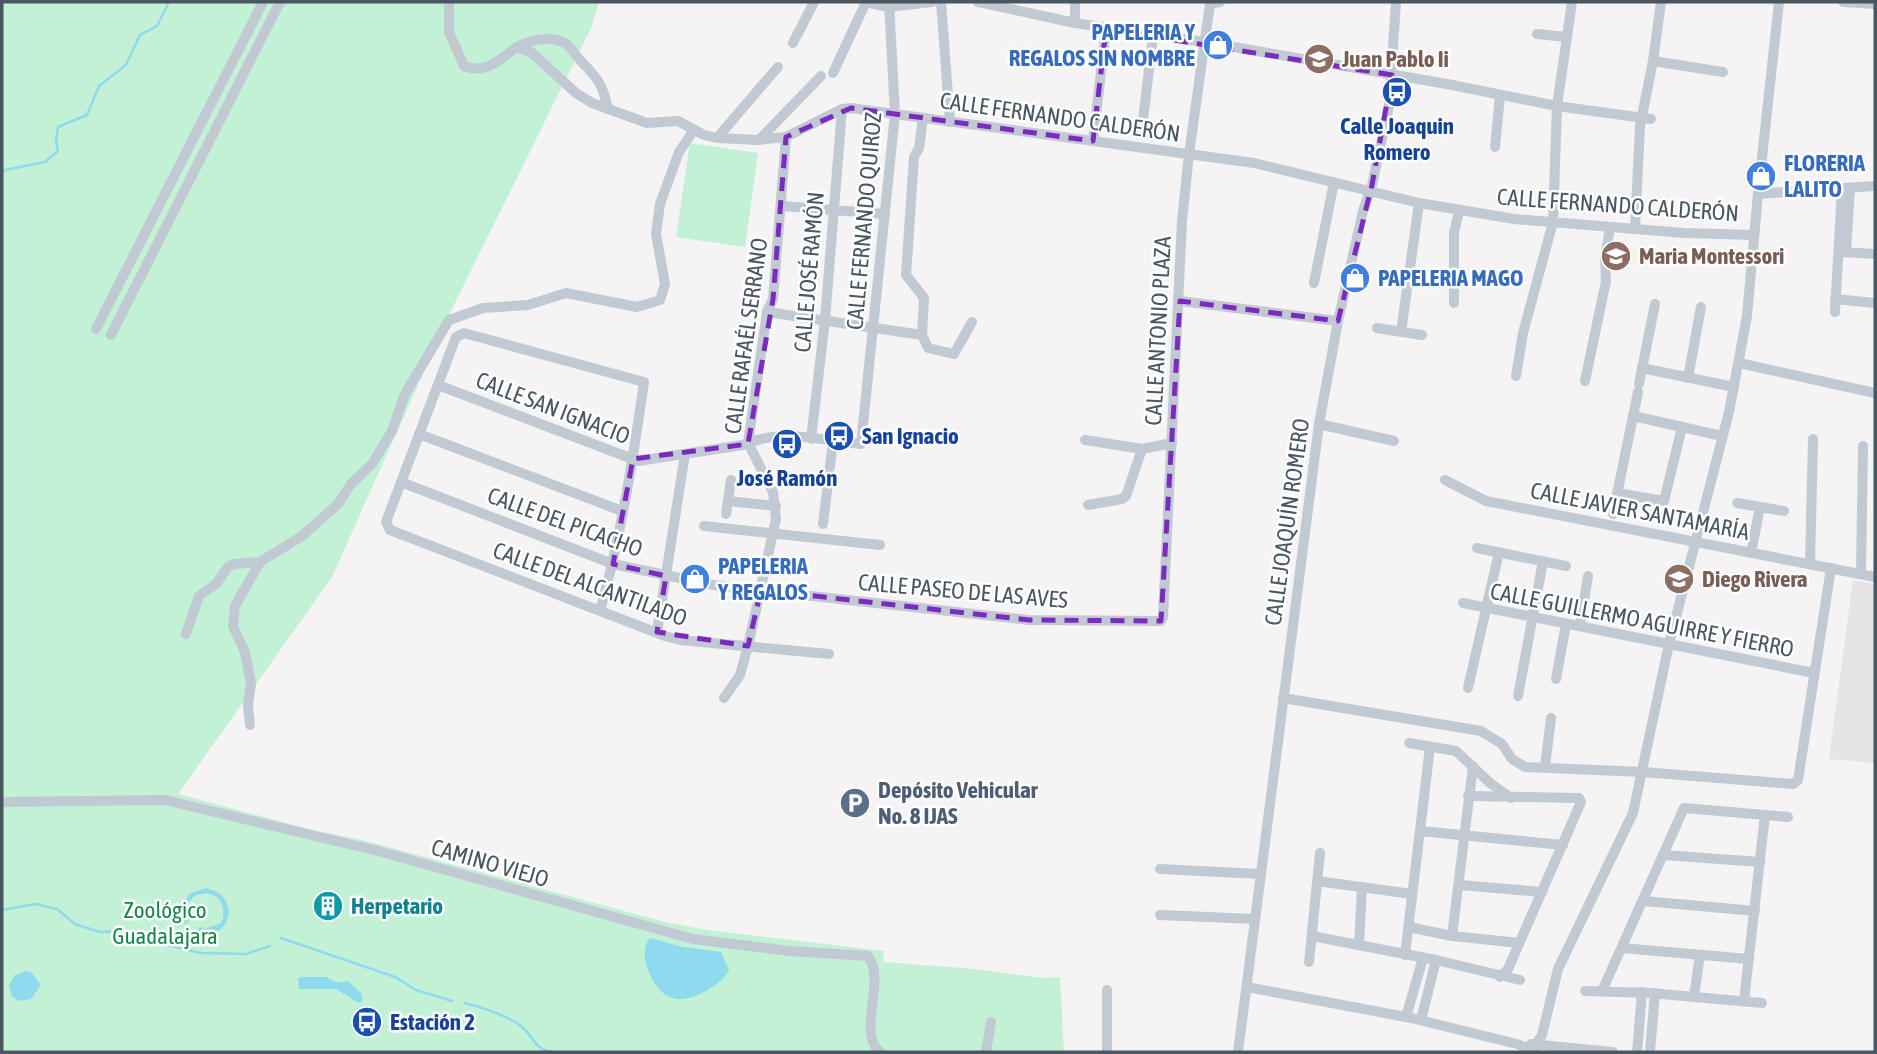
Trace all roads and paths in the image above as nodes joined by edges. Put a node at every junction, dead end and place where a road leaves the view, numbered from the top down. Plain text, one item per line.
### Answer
1 (263, 2) edge
2 (281, 2) edge
3 (449, 2) edge
4 (814, 2) edge
5 (865, 2) edge
6 (932, 2) edge
7 (941, 2) edge
8 (978, 2) edge
9 (1075, 2) edge
10 (1396, 2) edge
11 (1572, 2) edge
12 (1661, 2) edge
13 (1779, 2) edge
14 (1843, 2) edge
15 (990, 3) edge
16 (1215, 3) edge
17 (1875, 4) edge
18 (889, 5) edge
19 (1074, 23) junction
20 (1105, 29) junction
21 (1537, 34) dead end
22 (1153, 36) junction
23 (1567, 37) junction
24 (1205, 42) junction
25 (793, 43) dead end
26 (517, 47) junction
27 (1653, 61) junction
28 (232, 64) junction
29 (778, 67) dead end
30 (244, 70) junction
31 (1723, 72) dead end
32 (833, 73) dead end
33 (1392, 75) junction
34 (821, 76) dead end
35 (1500, 96) junction
36 (1557, 106) junction
37 (608, 109) junction
38 (842, 109) junction
39 (895, 114) junction
40 (923, 118) junction
41 (1647, 119) junction
42 (1143, 120) dead end
43 (950, 122) junction
44 (694, 130) junction
45 (717, 138) junction
46 (786, 138) junction
47 (758, 140) junction
48 (1093, 141) junction
49 (1495, 147) dead end
50 (1189, 154) junction
51 (1334, 182) junction
52 (1875, 186) edge
53 (1846, 189) junction
54 (1371, 191) junction
55 (1758, 194) junction
56 (1419, 203) junction
57 (782, 206) junction
58 (834, 211) junction
59 (1459, 211) junction
60 (886, 214) junction
61 (1553, 222) junction
62 (1610, 228) junction
63 (1635, 229) junction
64 (1754, 235) junction
65 (1842, 252) junction
66 (1875, 254) edge
67 (1314, 283) dead end
68 (1835, 299) junction
69 (1180, 301) junction
70 (1454, 303) dead end
71 (1875, 303) edge
72 (1656, 304) dead end
73 (1701, 307) dead end
74 (767, 312) junction
75 (1835, 312) dead end
76 (825, 320) junction
77 (1338, 321) junction
78 (972, 322) dead end
79 (1377, 328) dead end
80 (96, 329) dead end
81 (875, 329) junction
82 (1401, 332) junction
83 (111, 335) dead end
84 (922, 335) junction
85 (1422, 335) dead end
86 (1739, 363) junction
87 (1642, 369) junction
88 (1516, 376) dead end
89 (1688, 377) junction
90 (1585, 381) dead end
91 (438, 385) junction
92 (1734, 387) junction
93 (1875, 393) edge
94 (1633, 416) junction
95 (1319, 424) junction
96 (1682, 427) junction
97 (419, 433) junction
98 (1722, 436) junction
99 (811, 439) junction
100 (1813, 439) dead end
101 (1085, 440) dead end
102 (833, 441) junction
103 (1394, 441) dead end
104 (748, 443) junction
105 (1172, 443) junction
106 (861, 444) joint
107 (1863, 446) dead end
108 (1142, 449) junction
109 (685, 454) junction
110 (633, 459) junction
111 (731, 480) dead end
112 (1445, 480) dead end
113 (401, 482) junction
114 (1617, 493) junction
115 (728, 501) junction
116 (1737, 503) dead end
117 (1088, 505) dead end
118 (776, 506) junction
119 (1760, 506) junction
120 (622, 511) junction
121 (1784, 511) dead end
122 (726, 514) dead end
123 (1613, 514) dead end
124 (823, 524) dead end
125 (705, 526) dead end
126 (774, 533) junction
127 (1695, 542) junction
128 (880, 545) dead end
129 (1477, 548) dead end
130 (1499, 552) junction
131 (1751, 553) junction
132 (1543, 561) junction
133 (260, 562) junction
134 (613, 564) junction
135 (1810, 564) junction
136 (1566, 566) dead end
137 (1831, 568) junction
138 (1861, 574) junction
139 (666, 576) junction
140 (1588, 576) dead end
141 (1875, 577) edge
142 (761, 590) junction
143 (1463, 603) dead end
144 (1485, 608) junction
145 (600, 611) junction
146 (1532, 617) junction
147 (1161, 621) joint
148 (1566, 624) junction
149 (1580, 626) junction
150 (657, 632) junction
151 (186, 634) dead end
152 (1669, 644) junction
153 (748, 646) junction
154 (829, 654) dead end
155 (1814, 673) junction
156 (1556, 679) dead end
157 (1468, 688) dead end
158 (1518, 695) dead end
159 (724, 698) dead end
160 (1283, 698) junction
161 (1551, 718) dead end
162 (250, 725) dead end
163 (1409, 743) dead end
164 (1430, 747) junction
165 (1473, 766) junction
166 (1545, 767) junction
167 (1643, 772) junction
168 (1468, 796) junction
169 (1511, 798) junction
170 (2, 802) edge
171 (1766, 815) junction
172 (1788, 817) dead end
173 (1420, 831) junction
174 (1465, 836) junction
175 (1563, 845) junction
176 (1320, 853) dead end
177 (1664, 856) junction
178 (1760, 862) junction
179 (1160, 869) dead end
180 (1260, 874) junction
181 (1317, 881) junction
182 (1460, 885) junction
183 (1362, 887) junction
184 (1542, 892) junction
185 (1412, 894) junction
186 (1644, 901) junction
187 (1755, 911) junction
188 (1160, 915) dead end
189 (1255, 919) junction
190 (1409, 927) junction
191 (1312, 936) junction
192 (1452, 936) junction
193 (1520, 943) junction
194 (1359, 946) junction
195 (1622, 948) junction
196 (1405, 955) junction
197 (1700, 955) junction
198 (1423, 958) junction
199 (1749, 959) junction
200 (1436, 960) junction
201 (1309, 962) dead end
202 (1500, 977) junction
203 (1520, 980) dead end
204 (1247, 987) junction
205 (1107, 990) dead end
206 (1585, 991) dead end
207 (1602, 992) junction
208 (1642, 992) junction
209 (1655, 993) junction
210 (1412, 995) junction
211 (1694, 996) junction
212 (1426, 999) junction
213 (1744, 1001) junction
214 (1762, 1003) dead end
215 (1406, 1017) junction
216 (1421, 1020) junction
217 (991, 1022) dead end
218 (1641, 1023) junction
219 (1654, 1024) junction
220 (1535, 1049) edge
221 (880, 1052) edge
222 (986, 1052) edge
223 (1107, 1052) edge
224 (1238, 1052) edge
225 (1613, 1052) edge
226 (1637, 1052) edge
227 (1650, 1052) edge

1 - 28 street
2 - 30 street
3 - 26 street
4 - 25 street
5 - 18 street
5 - 32 street
6 - 18 street
7 - 43 street
8 - 15 street
9 - 19 street
10 - 33 street, CALLE JOAQUÍN ROMERO
11 - 23 street
12 - 27 street
13 - 55 street
14 - 17 street
15 - 19 street
16 - 24 street, CALLE ANTONIO PLAZA
18 - 39 street, CALLE FERNANDO QUIROZ
19 - 20 street
20 - 22 street
20 - 48 street
21 - 23 street
22 - 24 street
22 - 42 street
23 - 36 street
24 - 33 street
24 - 50 street, CALLE ANTONIO PLAZA
26 - 37 street
26 - 37 street
27 - 31 street
27 - 41 street
28 - 30 street
28 - 80 street
29 - 45 street
30 - 83 street
33 - 35 street
33 - 54 street, CALLE JOAQUÍN ROMERO
34 - 47 street
35 - 36 street
35 - 49 street
36 - 41 street
36 - 61 street
37 - 44 street
38 - 39 street, CALLE FERNANDO CALDERÓN
38 - 46 street
38 - 58 street, CALLE JOSÉ RAMÓN
39 - 40 street, CALLE FERNANDO CALDERÓN
39 - 60 street, CALLE FERNANDO QUIROZ
40 - 43 street, CALLE FERNANDO CALDERÓN
40 - 84 street
41 - 63 street
43 - 48 street, CALLE FERNANDO CALDERÓN
44 - 45 street
44 - 133 street
45 - 47 street
46 - 47 street
46 - 57 street, CALLE RAFAÉL SERRANO
48 - 50 street, CALLE FERNANDO CALDERÓN
50 - 51 street, CALLE FERNANDO CALDERÓN
50 - 69 street, CALLE ANTONIO PLAZA
51 - 54 street, CALLE FERNANDO CALDERÓN
51 - 67 street
52 - 53 street
53 - 55 street
53 - 65 street
54 - 56 street, CALLE FERNANDO CALDERÓN
54 - 77 street, CALLE JOAQUÍN ROMERO
55 - 64 street
56 - 59 street, CALLE FERNANDO CALDERÓN
56 - 82 street
57 - 58 street
57 - 74 street, CALLE RAFAÉL SERRANO
58 - 60 street
58 - 76 street, CALLE JOSÉ RAMÓN
59 - 61 street, CALLE FERNANDO CALDERÓN
59 - 70 street
60 - 81 street, CALLE FERNANDO QUIROZ
61 - 62 street, CALLE FERNANDO CALDERÓN
61 - 88 street
62 - 63 street, CALLE FERNANDO CALDERÓN
62 - 90 street
63 - 64 street, CALLE FERNANDO CALDERÓN
64 - 86 street
65 - 66 street
65 - 68 street
68 - 71 street
68 - 75 street
69 - 77 street
69 - 105 street, CALLE ANTONIO PLAZA
72 - 87 street
73 - 89 street
74 - 76 street
74 - 104 street, CALLE RAFAÉL SERRANO
76 - 81 street
76 - 99 street, CALLE JOSÉ RAMÓN
77 - 95 street, CALLE JOAQUÍN ROMERO
78 - 84 street
79 - 82 street
81 - 84 street
81 - 106 street, CALLE FERNANDO QUIROZ
82 - 85 street
86 - 92 street
86 - 93 street
87 - 89 street
87 - 94 street
89 - 92 street
91 - 97 street
91 - 110 street, CALLE SAN IGNACIO
91 - 110 street
92 - 98 street
94 - 96 street
94 - 114 street
95 - 103 street
95 - 160 street, CALLE JOAQUÍN ROMERO
96 - 98 street
96 - 114 street
97 - 113 street
97 - 120 street
98 - 127 street
99 - 102 street, CALLE SAN IGNACIO
99 - 104 street, CALLE SAN IGNACIO
100 - 135 street
101 - 108 street
102 - 106 street, CALLE SAN IGNACIO
102 - 124 street
104 - 109 street, CALLE SAN IGNACIO
104 - 118 street, CALLE RAFAÉL SERRANO
105 - 108 street
105 - 147 street, CALLE ANTONIO PLAZA
107 - 138 street
108 - 117 street
109 - 110 street, CALLE SAN IGNACIO
109 - 139 street
110 - 120 street
111 - 115 street
112 - 127 street, CALLE JAVIER SANTAMARÍA
113 - 134 street, CALLE DEL PICACHO
113 - 145 street, CALLE DEL ALCANTILADO
114 - 123 street
115 - 118 street
115 - 122 street
116 - 119 street
118 - 126 street, CALLE RAFAÉL SERRANO
119 - 121 street
119 - 131 street
120 - 134 street
125 - 126 street
126 - 128 street
126 - 142 street, CALLE RAFAÉL SERRANO
127 - 131 street, CALLE JAVIER SANTAMARÍA
127 - 152 street
129 - 130 street
130 - 132 street
130 - 144 street
131 - 135 street, CALLE JAVIER SANTAMARÍA
132 - 136 street
132 - 146 street
133 - 151 street
133 - 162 street
134 - 139 street, CALLE DEL PICACHO
134 - 145 street
135 - 137 street, CALLE JAVIER SANTAMARÍA
137 - 138 street, CALLE JAVIER SANTAMARÍA
137 - 155 street
138 - 141 street, CALLE JAVIER SANTAMARÍA
139 - 142 street, CALLE DEL PICACHO
139 - 150 street
140 - 149 street
142 - 147 street, CALLE PASEO DE LAS AVES
142 - 153 street, CALLE RAFAÉL SERRANO
143 - 144 street, CALLE GUILLERMO AGUIRRE Y FIERRO
144 - 146 street, CALLE GUILLERMO AGUIRRE Y FIERRO
144 - 157 street
145 - 150 street, CALLE DEL ALCANTILADO
146 - 148 street, CALLE GUILLERMO AGUIRRE Y FIERRO
146 - 158 street
148 - 149 street, CALLE GUILLERMO AGUIRRE Y FIERRO
148 - 156 street
149 - 152 street, CALLE GUILLERMO AGUIRRE Y FIERRO
150 - 153 street, CALLE DEL ALCANTILADO
152 - 155 street, CALLE GUILLERMO AGUIRRE Y FIERRO
152 - 167 street
153 - 154 street, CALLE DEL ALCANTILADO
153 - 159 street, CALLE RAFAÉL SERRANO
155 - 167 street
160 - 166 street
160 - 180 street, CALLE JOAQUÍN ROMERO
161 - 166 street
163 - 164 street
164 - 165 street
164 - 173 street
165 - 168 street
165 - 169 street
166 - 167 street
167 - 220 street
168 - 169 street
168 - 174 street
169 - 175 street
170 - 221 street, CAMINO VIEJO
171 - 172 street
171 - 177 street
171 - 178 street
173 - 174 street
173 - 185 street
174 - 175 street
174 - 182 street
175 - 184 street
176 - 181 street
177 - 178 street
177 - 186 street
178 - 187 street
179 - 180 street
180 - 189 street, CALLE JOAQUÍN ROMERO
181 - 183 street
181 - 191 street
182 - 184 street
182 - 192 street
183 - 185 street
183 - 194 street
184 - 193 street
185 - 190 street
186 - 187 street
186 - 195 street
187 - 199 street
188 - 189 street
189 - 204 street, CALLE JOAQUÍN ROMERO
190 - 192 street
190 - 196 street
191 - 194 street
191 - 201 street
192 - 193 street
193 - 202 street
194 - 196 street
195 - 197 street
195 - 207 street
196 - 198 street
197 - 199 street
197 - 211 street
198 - 200 street
198 - 210 street
199 - 213 street
200 - 202 street
200 - 212 street
202 - 203 street
204 - 215 street
204 - 224 street, CALLE JOAQUÍN ROMERO
205 - 223 street
206 - 207 street
207 - 208 street
208 - 209 street
208 - 218 street
209 - 211 street
209 - 219 street
210 - 212 street
210 - 215 street
211 - 213 street
212 - 216 street
213 - 214 street
215 - 216 street
216 - 220 street
217 - 222 street
218 - 219 street
218 - 226 street
219 - 227 street
220 - 225 street

